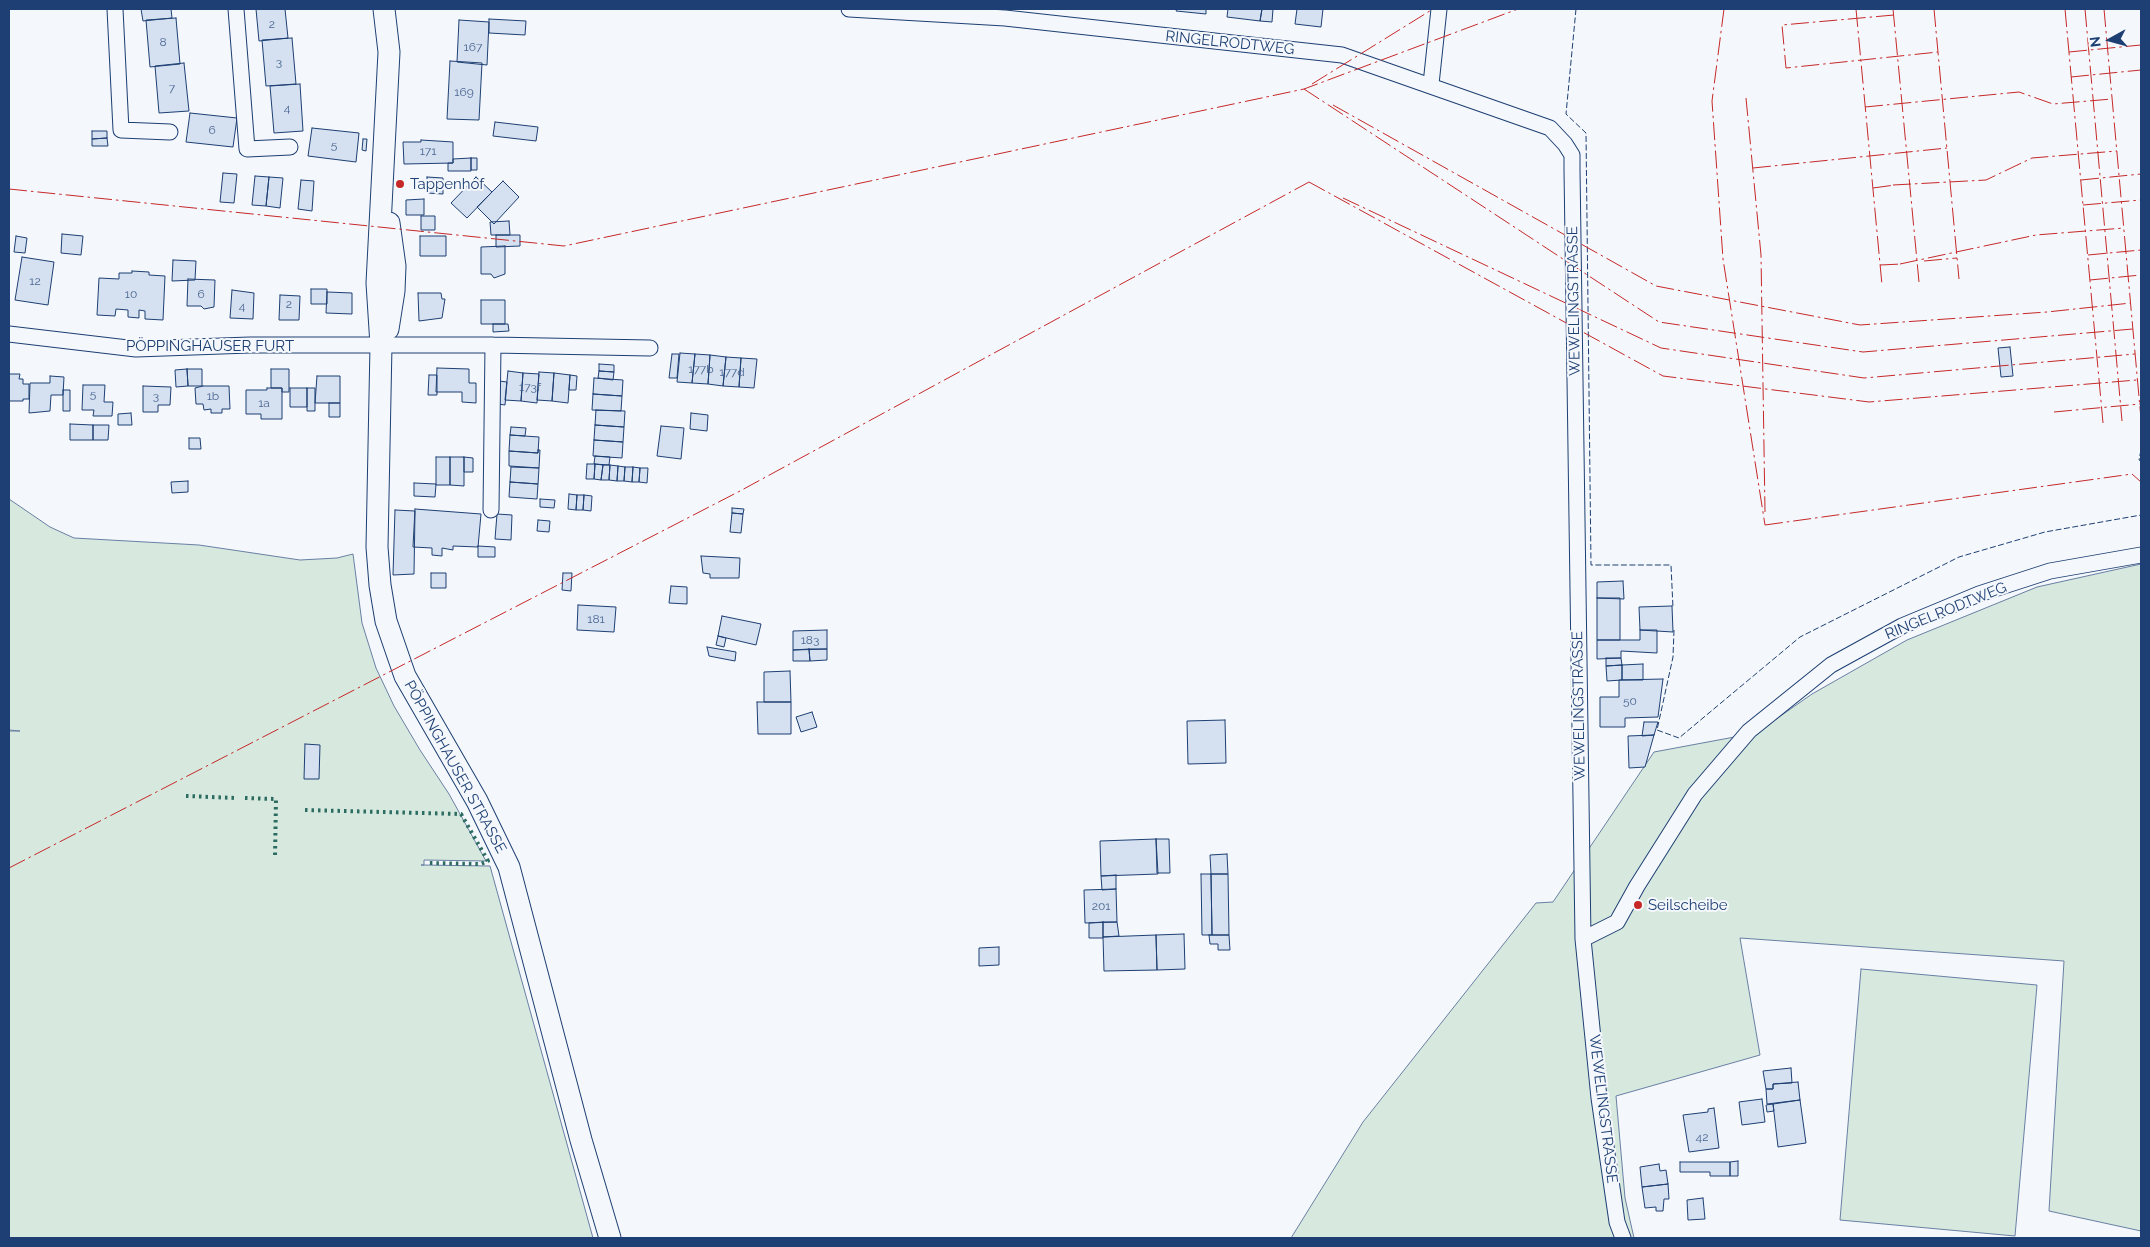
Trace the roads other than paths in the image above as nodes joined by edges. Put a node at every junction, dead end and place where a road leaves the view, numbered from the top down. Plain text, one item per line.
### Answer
1 (115, 9) edge
2 (236, 9) edge
3 (384, 9) edge
4 (849, 9) edge
5 (1439, 9) edge
6 (1431, 84) junction
7 (170, 132) dead end
8 (290, 147) dead end
9 (1572, 170) joint
10 (9, 334) edge
11 (493, 345) junction
12 (381, 346) junction
13 (650, 348) dead end
14 (491, 510) dead end
15 (2141, 555) edge
16 (1583, 939) junction
17 (610, 1238) edge
18 (1622, 1238) edge

1 - 7 street
2 - 8 street
3 - 12 main road, PÖPPINGHAUSER STRASSE
4 - 6 street, RINGELRODTWEG
5 - 6 street
6 - 9 street, RINGELRODTWEG
9 - 16 street, WEWELINGSTRASSE
10 - 12 street, PÖPPINGHAUSER FURT
11 - 12 street
11 - 13 street
11 - 14 street
12 - 17 main road, PÖPPINGHAUSER STRASSE
15 - 16 street, RINGELRODTWEG
16 - 18 street, WEWELINGSTRASSE

